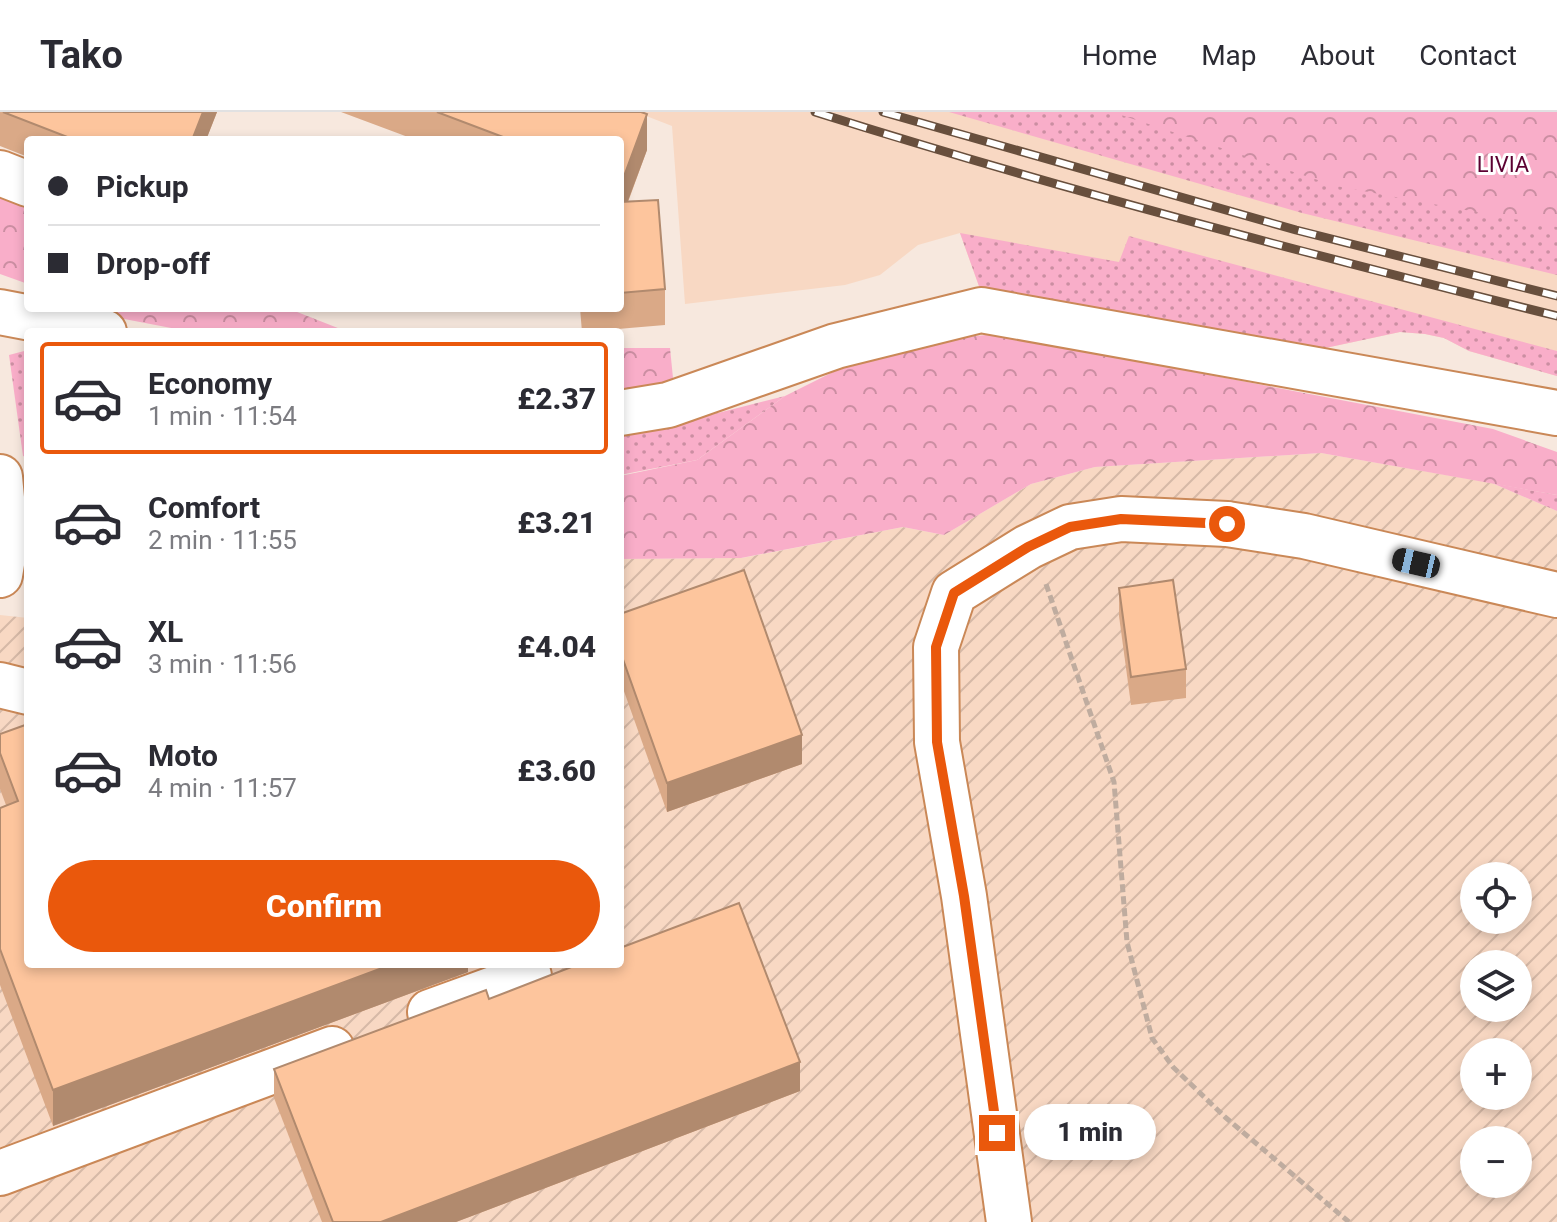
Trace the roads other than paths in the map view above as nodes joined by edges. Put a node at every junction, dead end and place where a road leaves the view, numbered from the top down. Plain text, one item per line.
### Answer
1 (0, 173) edge
2 (24, 182) edge
3 (0, 312) edge
4 (83, 328) edge
5 (624, 412) edge
6 (1557, 413) edge
7 (0, 477) edge
8 (0, 575) edge
9 (1557, 595) edge
10 (0, 685) edge
11 (24, 691) edge
12 (526, 968) edge
13 (0, 1173) edge
14 (1009, 1222) edge

1 - 2 street
3 - 4 street
5 - 6 street
7 - 8 street
9 - 14 street
10 - 11 street
12 - 13 street

